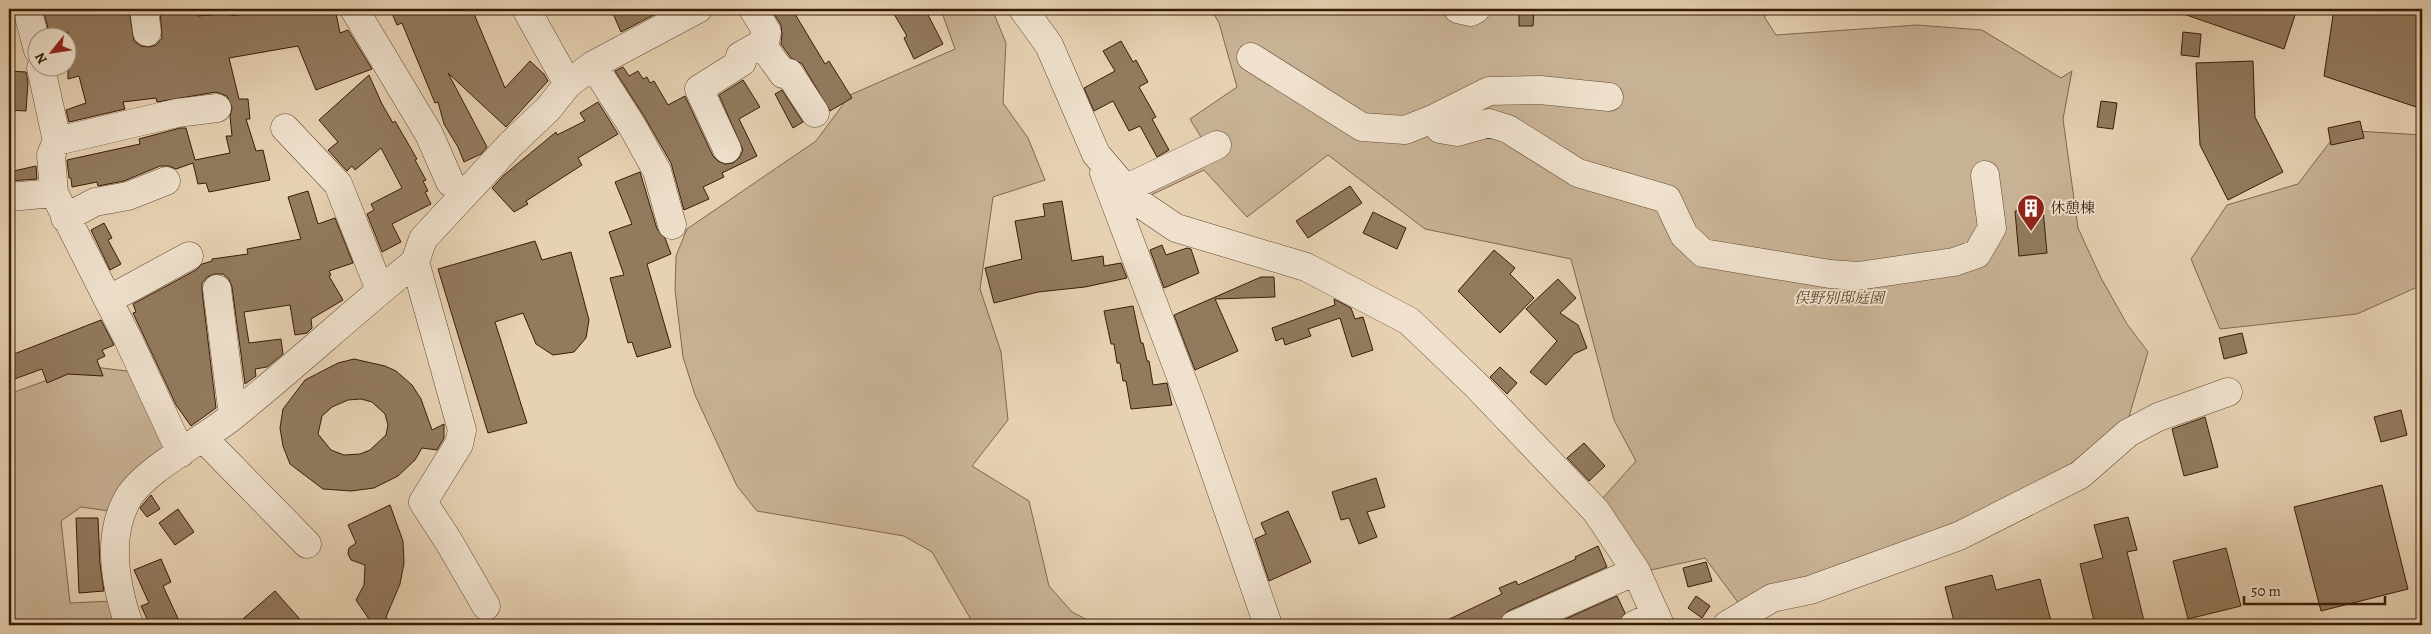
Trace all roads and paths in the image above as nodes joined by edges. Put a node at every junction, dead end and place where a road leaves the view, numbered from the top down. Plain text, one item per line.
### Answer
1 (27, 9) edge
2 (354, 9) edge
3 (526, 9) edge
4 (698, 9) edge
5 (753, 9) edge
6 (1023, 9) edge
7 (1458, 9) edge
8 (1476, 9) edge
9 (32, 28) edge
10 (761, 43) junction
11 (1251, 57) dead end
12 (593, 65) junction
13 (44, 78) edge
14 (568, 84) junction
15 (1609, 96) dead end
16 (217, 108) dead end
17 (815, 113) dead end
18 (1433, 119) junction
19 (285, 128) dead end
20 (57, 141) junction
21 (1217, 145) dead end
22 (727, 149) dead end
23 (1096, 154) junction
24 (1984, 175) dead end
25 (166, 181) dead end
26 (450, 182) dead end
27 (1125, 189) junction
28 (54, 193) junction
29 (9, 197) edge
30 (65, 218) junction
31 (672, 225) dead end
32 (189, 256) dead end
33 (415, 262) junction
34 (217, 289) dead end
35 (380, 290) junction
36 (108, 300) junction
37 (2228, 392) dead end
38 (233, 416) junction
39 (204, 439) junction
40 (181, 454) junction
41 (307, 544) dead end
42 (1636, 571) junction
43 (486, 606) dead end
44 (1650, 622) edge
45 (129, 625) edge
46 (1268, 625) edge
47 (1514, 625) edge
48 (1727, 625) edge

1 - 9 street
2 - 26 street
3 - 14 street
4 - 12 street
5 - 10 street
6 - 23 street
7 - 8 street
10 - 17 street
10 - 22 street
11 - 18 street
12 - 14 street
12 - 31 street
13 - 20 street
14 - 33 street
15 - 18 street
16 - 20 street
18 - 24 street
19 - 35 street
20 - 28 street
21 - 27 street
23 - 27 street
23 - 46 street
25 - 30 street
27 - 42 street
28 - 29 street
28 - 30 street
30 - 36 street
32 - 36 street
33 - 35 street
33 - 43 street
34 - 38 street
35 - 38 street
36 - 40 street
37 - 48 street
38 - 39 street
39 - 40 street
39 - 41 street
40 - 45 street
42 - 44 street
42 - 47 street

